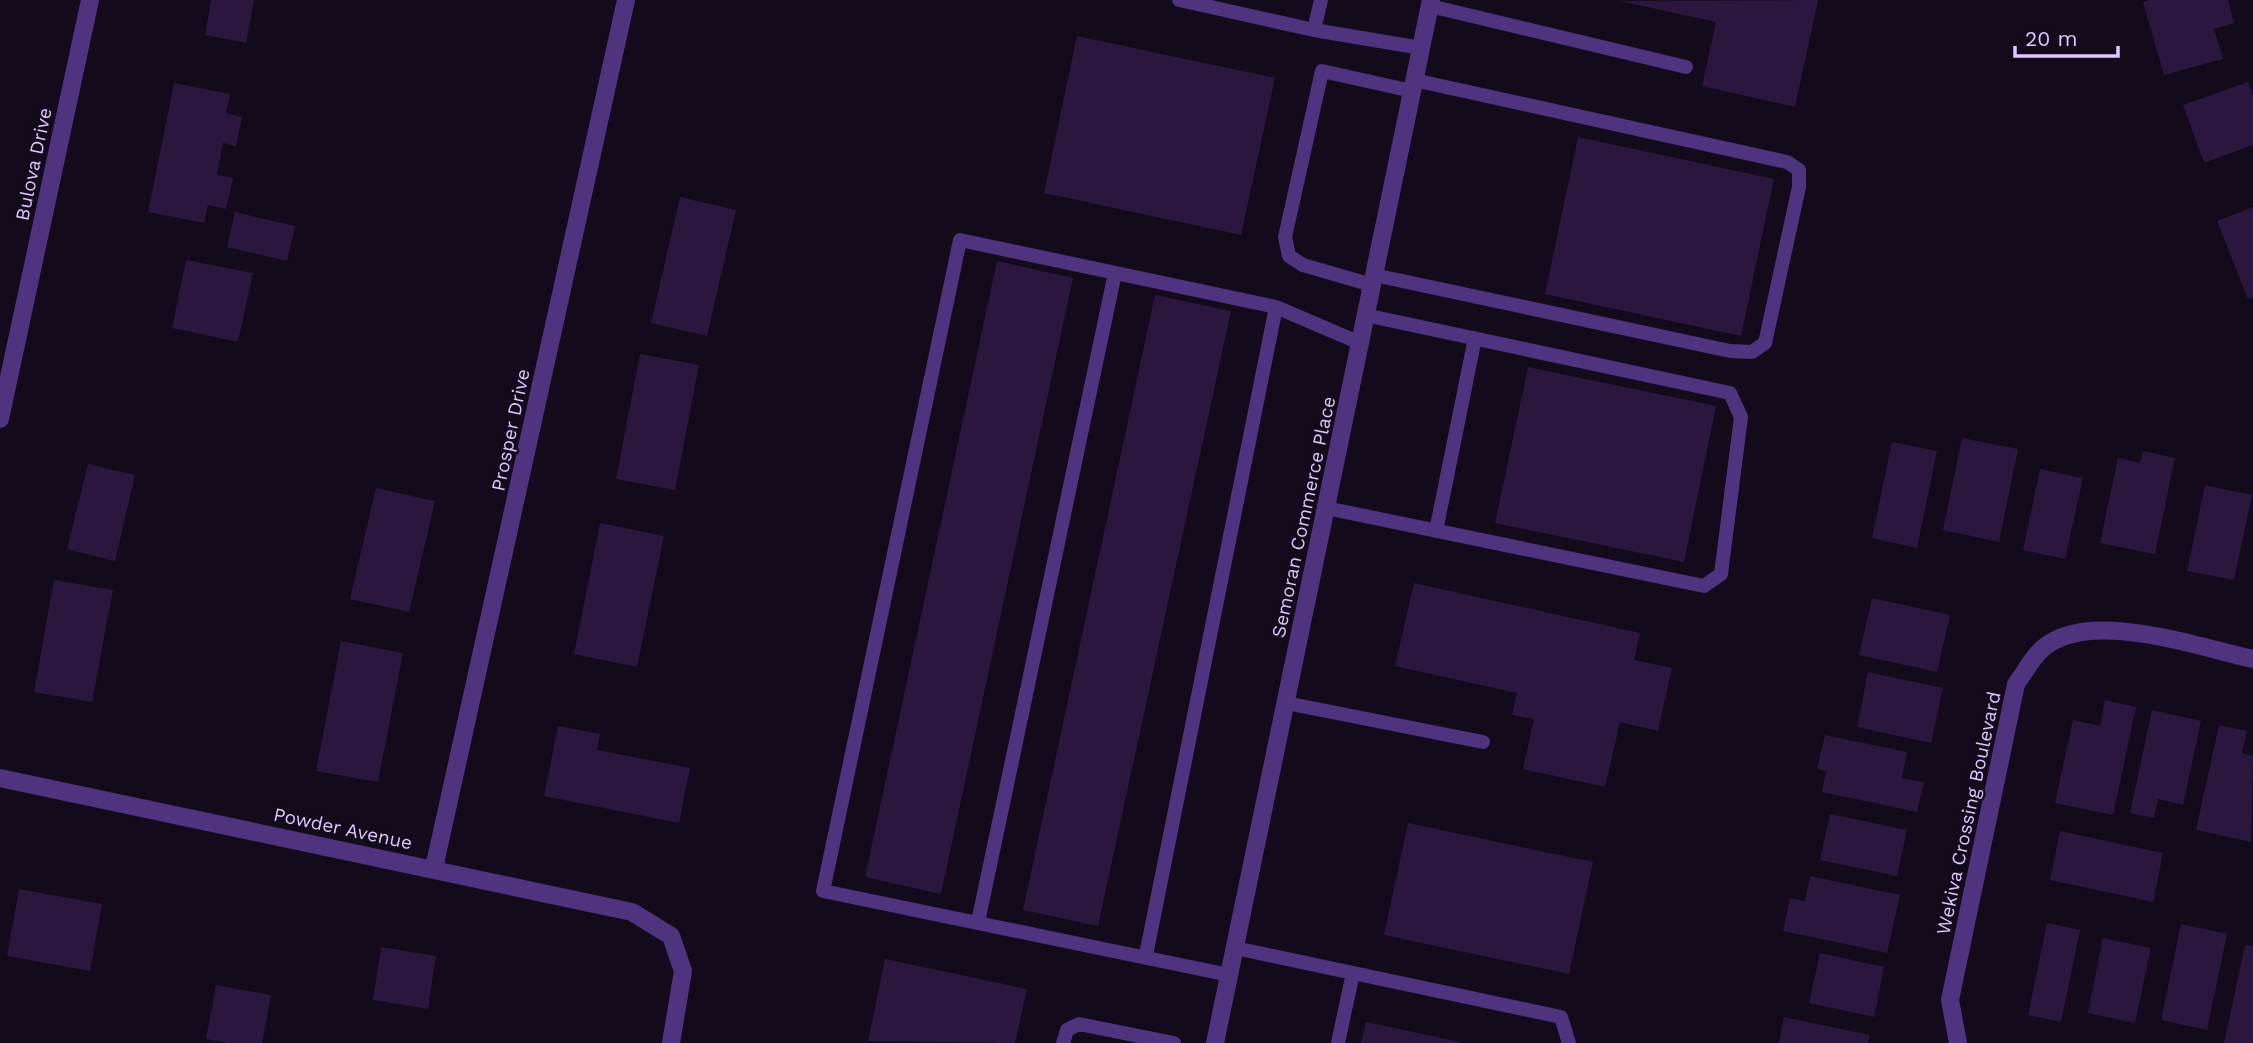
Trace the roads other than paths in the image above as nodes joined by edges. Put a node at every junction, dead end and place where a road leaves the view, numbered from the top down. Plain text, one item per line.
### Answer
1 (90, 0) edge
2 (626, 0) edge
3 (1179, 0) edge
4 (1321, 0) edge
5 (1430, 3) edge
6 (1314, 30) junction
7 (1421, 48) junction
8 (1686, 67) dead end
9 (1413, 86) junction
10 (1115, 273) junction
11 (1373, 280) junction
12 (1276, 307) junction
13 (1365, 315) junction
14 (1475, 338) junction
15 (1360, 343) junction
16 (0, 419) edge
17 (1326, 508) junction
18 (1436, 531) junction
19 (2253, 659) edge
20 (1286, 703) junction
21 (1483, 742) dead end
22 (0, 778) edge
23 (434, 868) junction
24 (978, 922) junction
25 (1235, 948) junction
26 (1146, 955) junction
27 (1353, 973) junction
28 (1229, 975) junction
29 (671, 1043) edge
30 (1063, 1043) edge
31 (1174, 1043) edge
32 (1215, 1043) edge
33 (1338, 1043) edge
34 (1569, 1043) edge
35 (1958, 1043) edge

1 - 16 street, Bulova Drive
2 - 23 street, Prosper Drive
3 - 6 lane
4 - 6 lane
5 - 7 street, Semoran Commerce Place
5 - 8 lane
6 - 7 lane
7 - 9 street, Semoran Commerce Place
9 - 11 street, Semoran Commerce Place
9 - 11 lane
9 - 11 lane
10 - 12 lane
10 - 24 lane
10 - 24 lane
11 - 13 street, Semoran Commerce Place
12 - 15 lane
12 - 26 lane
13 - 14 lane
13 - 15 street, Semoran Commerce Place
14 - 18 lane
14 - 18 lane
15 - 17 street, Semoran Commerce Place
17 - 18 lane
17 - 20 street, Semoran Commerce Place
19 - 35 street, Wekiva Crossing Boulevard
20 - 21 lane
20 - 25 street, Semoran Commerce Place
22 - 23 street, Powder Avenue
23 - 29 street, Powder Avenue
24 - 26 lane
25 - 27 lane
25 - 28 street, Semoran Commerce Place
26 - 28 lane
27 - 33 lane
27 - 34 lane
28 - 32 street, Semoran Commerce Place
30 - 31 lane

